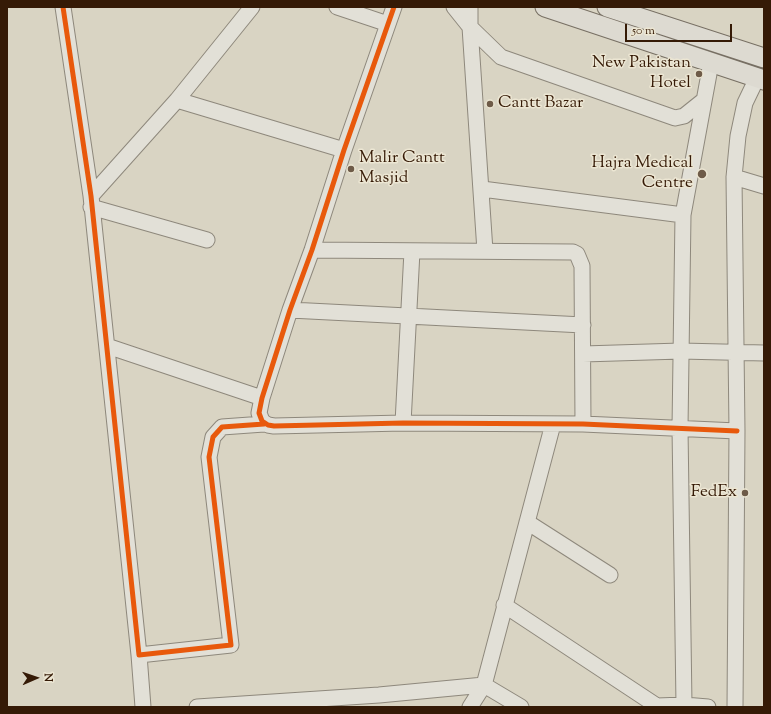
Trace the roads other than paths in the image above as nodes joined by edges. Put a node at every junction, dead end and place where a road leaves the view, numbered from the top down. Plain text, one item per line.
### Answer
1 (63, 7) edge
2 (252, 7) edge
3 (337, 7) edge
4 (394, 7) edge
5 (454, 7) edge
6 (470, 7) edge
7 (545, 7) edge
8 (607, 7) edge
9 (388, 24) junction
10 (470, 27) junction
11 (764, 58) edge
12 (710, 62) junction
13 (760, 79) edge
14 (177, 100) junction
15 (704, 100) junction
16 (344, 150) junction
17 (734, 178) junction
18 (764, 186) edge
19 (482, 189) junction
20 (91, 202) junction
21 (683, 215) junction
22 (207, 240) dead end
23 (312, 250) junction
24 (412, 251) junction
25 (485, 251) junction
26 (290, 310) junction
27 (408, 316) junction
28 (583, 325) junction
29 (107, 346) junction
30 (681, 351) junction
31 (736, 352) junction
32 (764, 353) edge
33 (583, 354) junction
34 (262, 398) junction
35 (403, 423) junction
36 (264, 424) junction
37 (553, 424) junction
38 (583, 424) junction
39 (680, 428) junction
40 (737, 431) junction
41 (527, 522) junction
42 (610, 575) dead end
43 (504, 605) junction
44 (139, 654) junction
45 (484, 685) junction
46 (375, 701) edge
47 (273, 704) edge
48 (684, 705) junction
49 (657, 706) edge
50 (143, 707) edge
51 (197, 707) edge
52 (470, 707) edge
53 (521, 707) edge
54 (708, 707) edge
55 (735, 707) edge

1 - 20 street
2 - 14 street
3 - 9 street
4 - 9 street
5 - 10 street
6 - 10 street
7 - 12 main road
8 - 11 main road
9 - 16 street
10 - 15 street
10 - 19 street
12 - 13 main road
12 - 15 street
13 - 17 street
14 - 16 street
14 - 20 street
15 - 21 street
16 - 23 street
17 - 18 street
17 - 31 street
19 - 21 street
19 - 25 street
20 - 22 street
20 - 29 street
21 - 30 street
23 - 24 street
23 - 26 street
24 - 25 street
24 - 27 street
25 - 28 street
26 - 27 street
26 - 34 street
27 - 28 street
27 - 35 street
28 - 33 street
29 - 34 street
29 - 44 street
30 - 31 street
30 - 33 street
30 - 39 street
31 - 32 street
31 - 40 street
33 - 38 street
34 - 36 street
35 - 36 street
35 - 37 street
36 - 44 street
37 - 38 street
37 - 41 street
38 - 39 street
39 - 40 street
39 - 48 street
40 - 55 street
41 - 42 street
41 - 43 street
43 - 45 street
43 - 49 street
44 - 50 street
45 - 46 street
45 - 52 street
45 - 53 street
46 - 47 street
47 - 51 street
48 - 49 street
48 - 54 street

